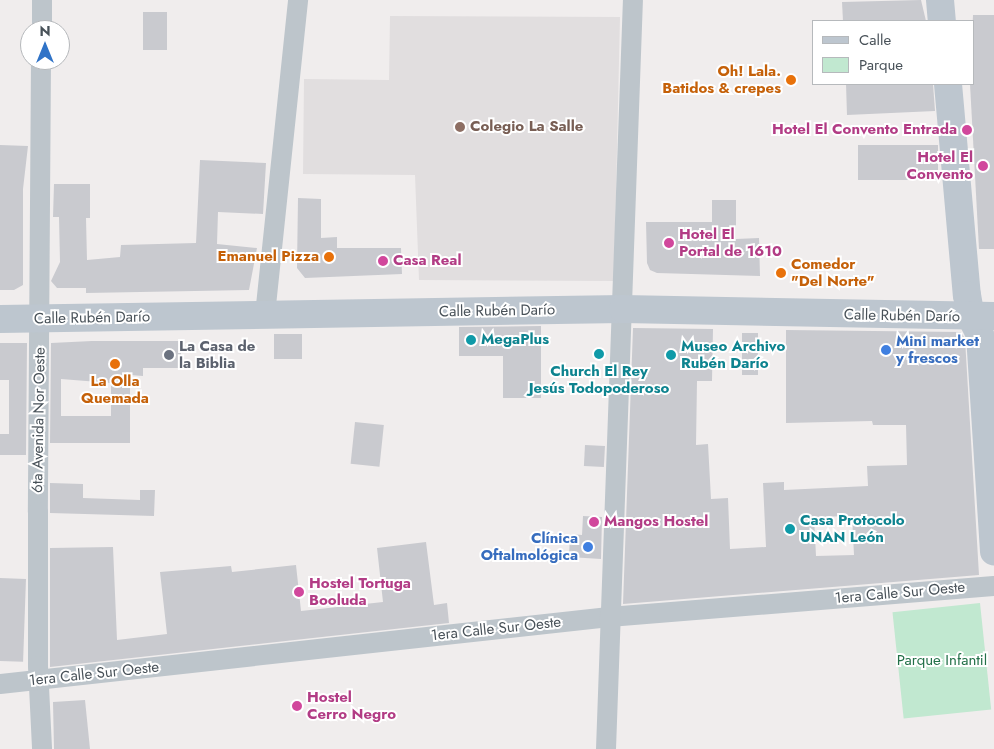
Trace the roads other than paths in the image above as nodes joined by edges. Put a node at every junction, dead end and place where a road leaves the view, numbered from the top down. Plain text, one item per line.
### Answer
1 (42, 0) edge
2 (298, 0) edge
3 (634, 0) edge
4 (940, 0) edge
5 (42, 20) edge
6 (942, 20) edge
7 (41, 70) edge
8 (948, 85) edge
9 (623, 309) junction
10 (977, 310) edge
11 (265, 315) junction
12 (0, 319) edge
13 (41, 319) junction
14 (994, 552) edge
15 (994, 586) edge
16 (609, 617) junction
17 (39, 680) junction
18 (0, 684) edge
19 (42, 749) edge
20 (606, 749) edge

1 - 5 street
2 - 11 street
3 - 9 street
4 - 6 street
7 - 13 street, 6ta Avenida Nor Oeste
8 - 10 street
9 - 10 street, Calle Rubén Darío
9 - 11 street, Calle Rubén Darío
9 - 16 street
10 - 14 street
11 - 13 street, Calle Rubén Darío
12 - 13 street, Calle Rubén Darío
13 - 17 street, 6ta Avenida Nor Oeste
15 - 16 street, 1era Calle Sur Oeste
16 - 17 street, 1era Calle Sur Oeste
16 - 20 street
17 - 18 street, 1era Calle Sur Oeste
17 - 19 street, 6ta Avenida Nor Oeste

